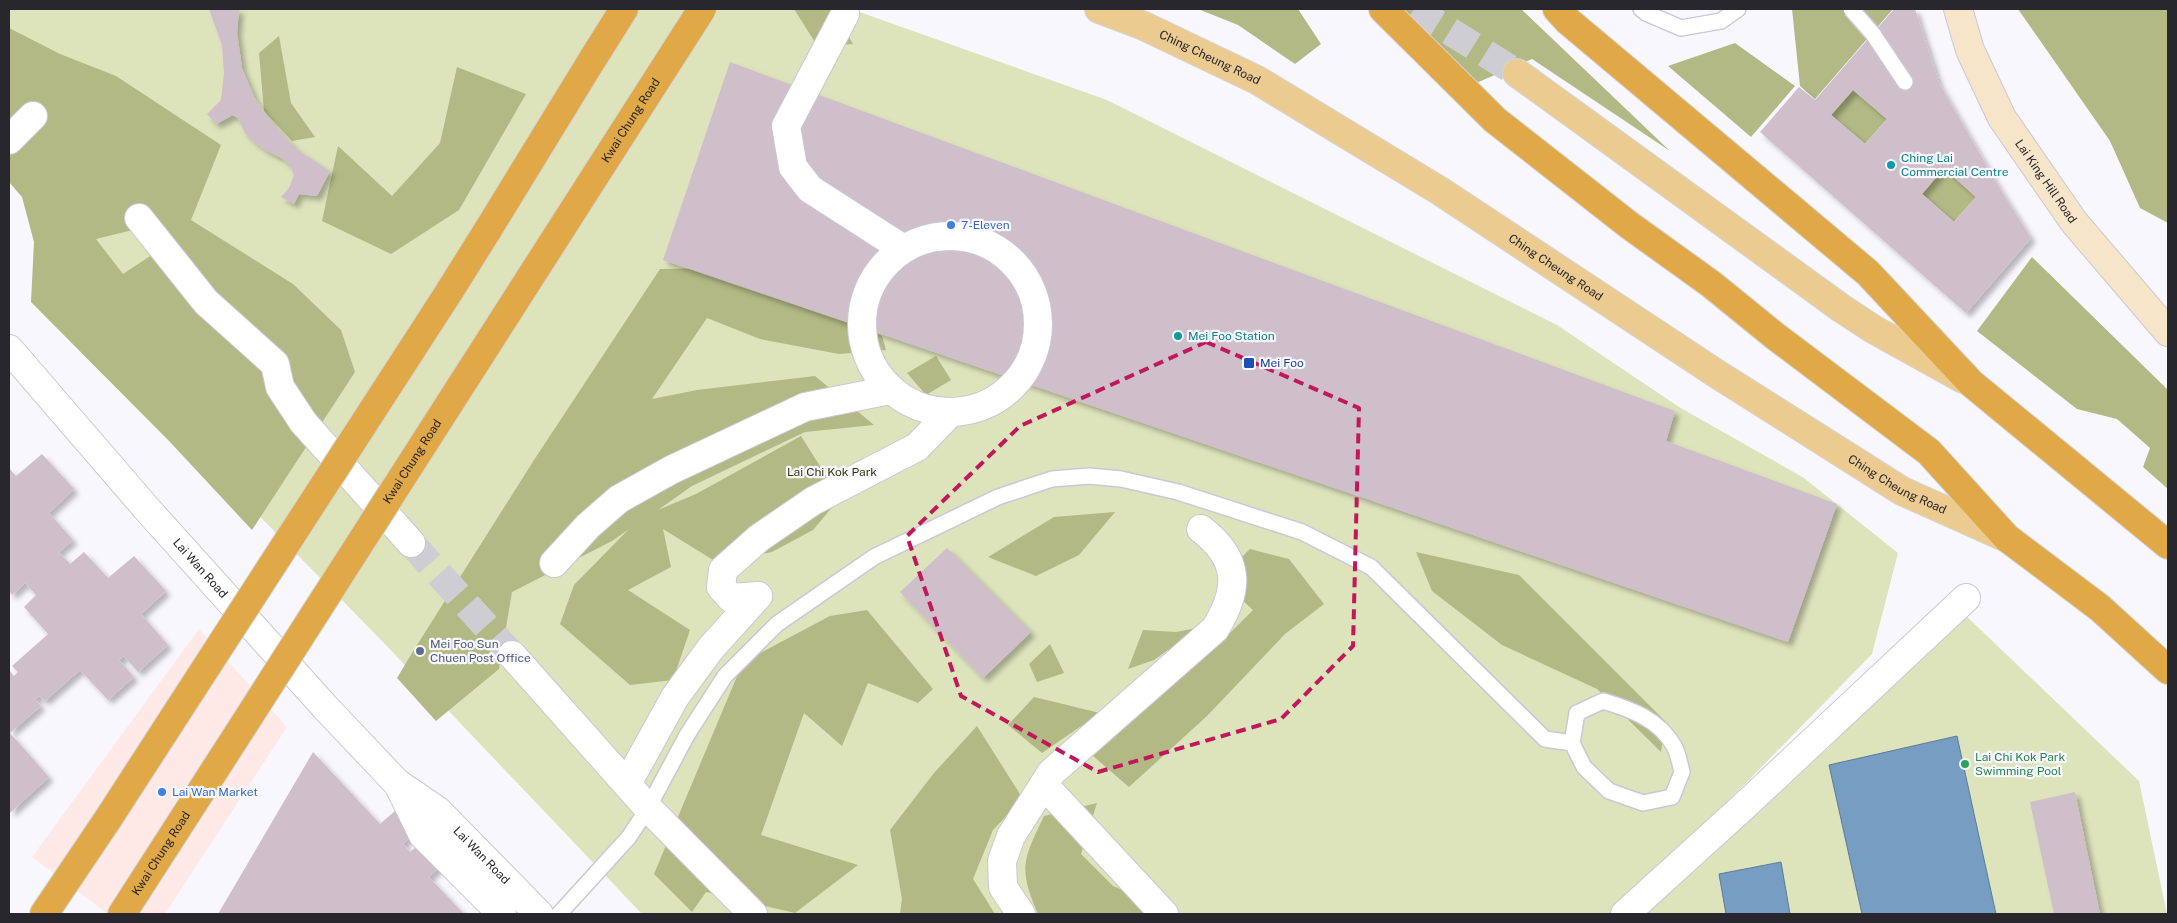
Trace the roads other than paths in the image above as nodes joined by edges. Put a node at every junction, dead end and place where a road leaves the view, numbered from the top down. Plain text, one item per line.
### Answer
1 (624, 9) edge
2 (702, 9) edge
3 (1099, 9) edge
4 (1383, 9) edge
5 (1557, 9) edge
6 (1642, 9) edge
7 (1738, 9) edge
8 (1851, 9) edge
9 (1958, 9) edge
10 (845, 14) dead end
11 (1517, 73) tunnel mouth
12 (1905, 82) dead end
13 (33, 116) dead end
14 (9, 140) edge
15 (139, 218) dead end
16 (902, 248) junction
17 (2168, 332) edge
18 (9, 350) edge
19 (1971, 384) junction
20 (890, 390) junction
21 (950, 413) junction
22 (1201, 529) dead end
23 (2008, 538) junction
24 (411, 544) tunnel mouth
25 (2168, 545) edge
26 (554, 563) dead end
27 (1966, 598) dead end
28 (512, 655) tunnel mouth
29 (2168, 670) edge
30 (1572, 743) junction
31 (398, 783) junction
32 (627, 784) junction
33 (1044, 785) junction
34 (648, 808) junction
35 (44, 914) edge
36 (122, 914) edge
37 (502, 914) edge
38 (539, 914) edge
39 (559, 914) edge
40 (754, 914) edge
41 (1021, 914) edge
42 (1164, 914) edge
43 (1625, 914) edge

1 - 35 highway, bridge
2 - 36 highway, Kwai Chung Road, bridge
3 - 23 main road, Ching Cheung Road
4 - 23 highway, Ching Cheung Road
5 - 19 highway
6 - 7 lane
8 - 12 lane, bridge
9 - 17 main road, Lai King Hill Road
10 - 16 street
11 - 19 main road
13 - 14 street
15 - 24 street
16 - 20 street
16 - 21 street
18 - 31 street, Lai Wan Road
19 - 25 highway
20 - 21 street
20 - 26 street
21 - 32 street
22 - 33 street
23 - 29 highway, Ching Cheung Road
27 - 43 street
28 - 32 street
30 - 30 lane
30 - 34 lane
31 - 37 street, Lai Wan Road
31 - 38 street, Lai Wan Road
32 - 34 street
33 - 41 street
33 - 42 street
34 - 39 lane
34 - 40 street

